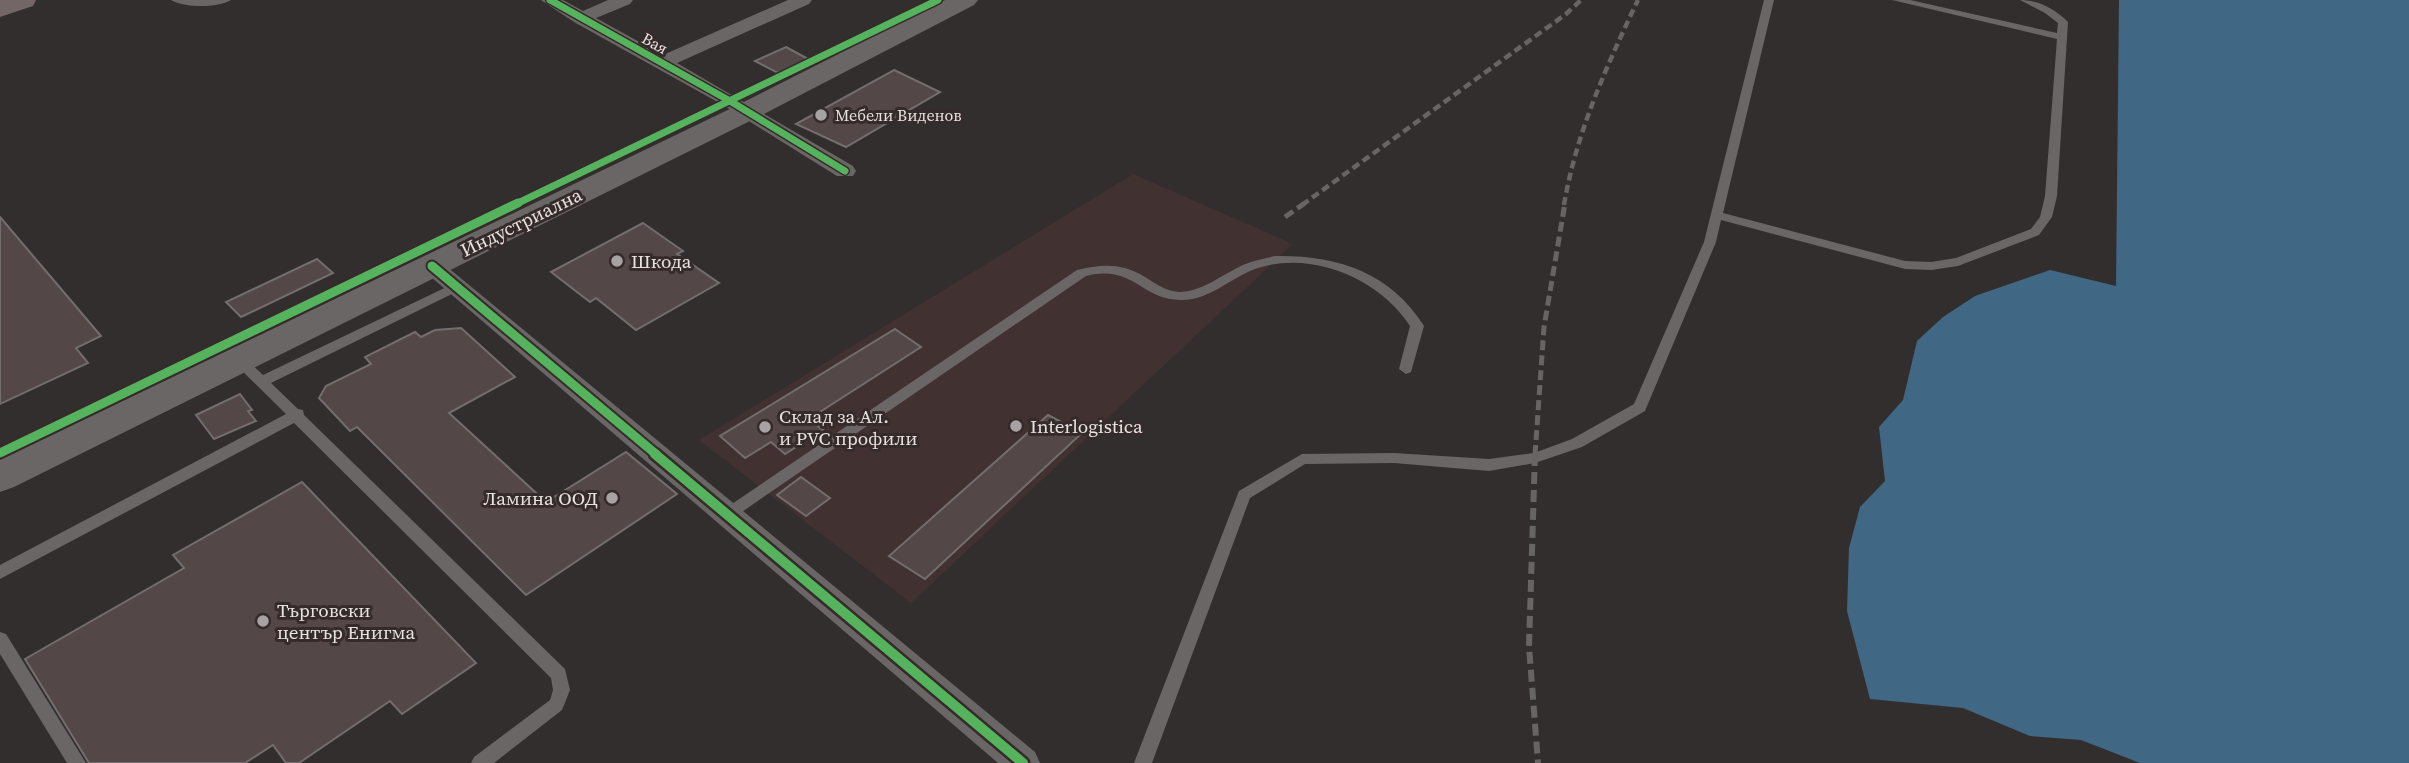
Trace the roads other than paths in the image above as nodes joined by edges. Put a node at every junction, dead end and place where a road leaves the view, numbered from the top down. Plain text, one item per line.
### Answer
1 (23, 0) edge
2 (176, 0) edge
3 (226, 0) edge
4 (550, 0) edge
5 (624, 0) edge
6 (803, 0) edge
7 (965, 0) edge
8 (1769, 0) edge
9 (1897, 0) edge
10 (2025, 0) edge
11 (0, 9) edge
12 (581, 18) junction
13 (2062, 37) junction
14 (662, 63) junction
15 (746, 113) junction
16 (845, 171) dead end
17 (1716, 215) junction
18 (445, 276) junction
19 (1406, 369) dead end
20 (251, 370) junction
21 (298, 414) junction
22 (0, 477) edge
23 (728, 514) junction
24 (0, 573) edge
25 (0, 639) edge
26 (77, 763) edge
27 (480, 763) edge
28 (1023, 763) edge
29 (1143, 763) edge

1 - 11 highway
2 - 3 lane
4 - 12 street, Вая
5 - 12 street
6 - 14 street
7 - 15 main road, Индустриална
8 - 17 lane
9 - 13 lane
10 - 13 lane
12 - 14 street, Вая
13 - 17 lane
14 - 15 street, Вая
15 - 16 street, Вая
15 - 18 main road, Индустриална
17 - 29 lane
18 - 20 main road, Индустриална
18 - 23 street
19 - 23 lane
20 - 21 lane
20 - 22 main road, Индустриална
21 - 24 lane
21 - 27 lane
23 - 28 street
25 - 26 lane

